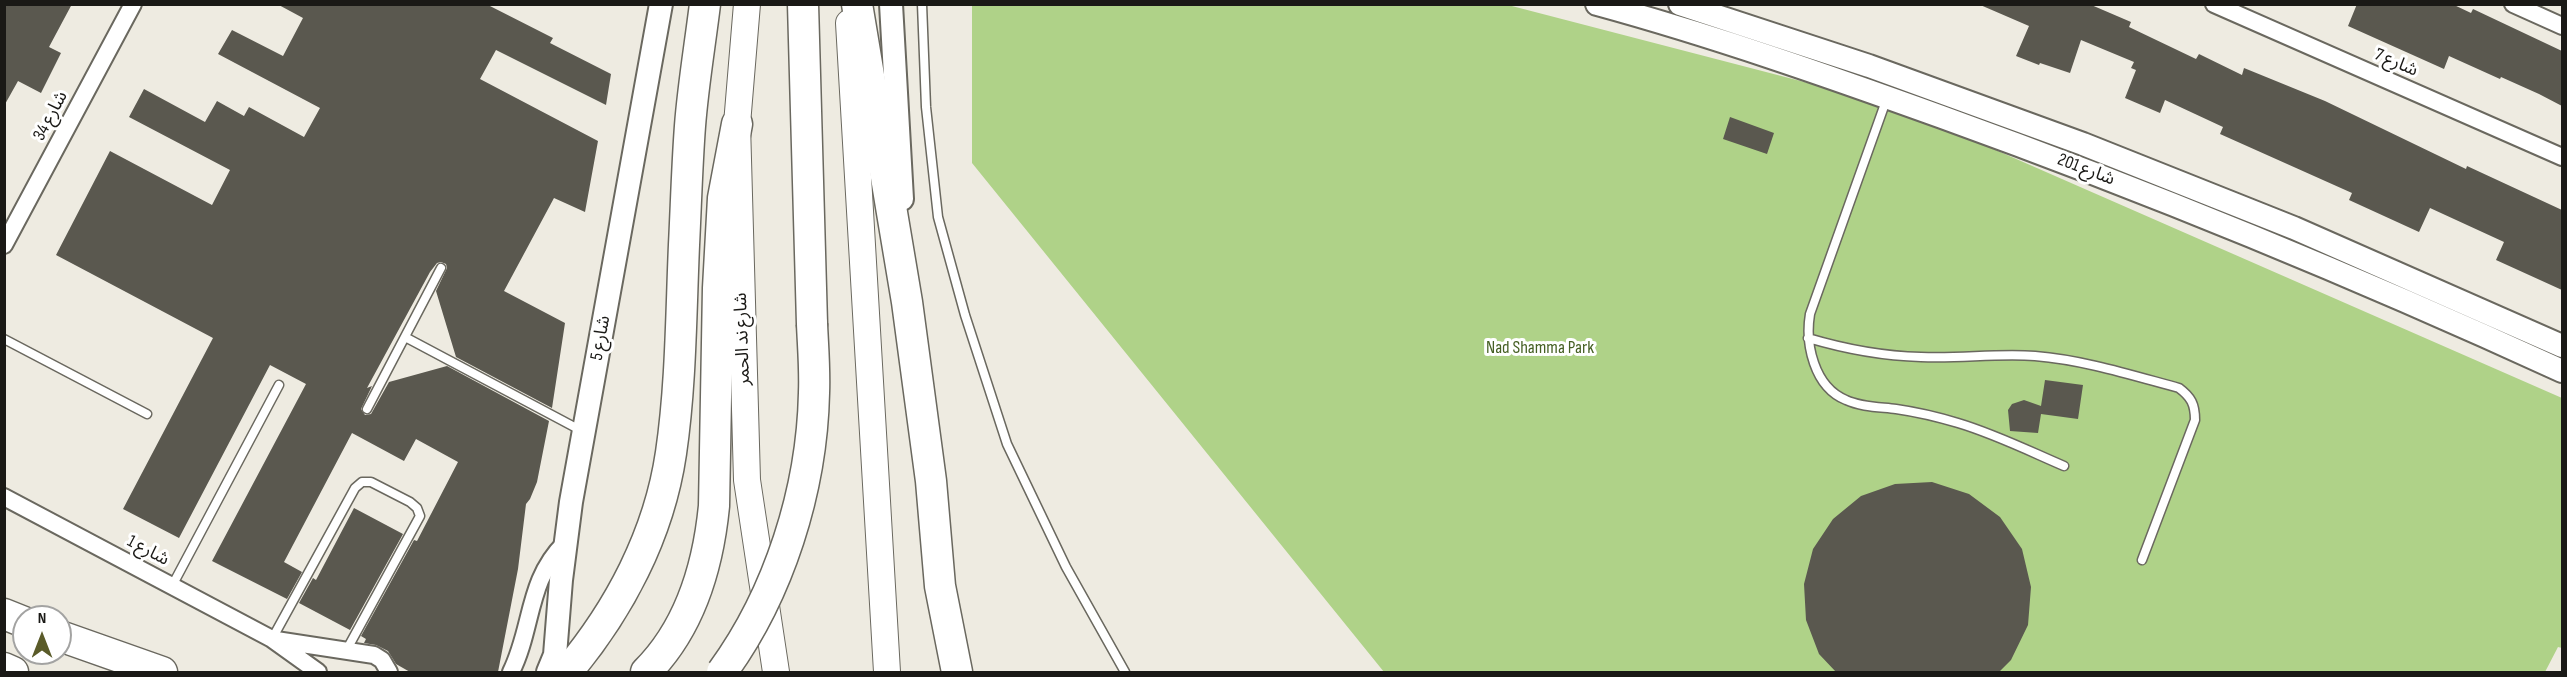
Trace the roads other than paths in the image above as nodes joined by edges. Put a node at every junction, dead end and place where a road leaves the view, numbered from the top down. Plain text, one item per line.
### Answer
1 (133, 4) edge
2 (661, 4) edge
3 (705, 4) edge
4 (747, 4) edge
5 (803, 4) edge
6 (848, 4) edge
7 (857, 4) edge
8 (891, 4) edge
9 (922, 4) edge
10 (1597, 4) edge
11 (1680, 4) edge
12 (2214, 4) edge
13 (2513, 4) edge
14 (2562, 26) edge
15 (1887, 97) junction
16 (737, 124) junction
17 (2562, 157) edge
18 (4, 245) edge
19 (441, 268) dead end
20 (907, 302) junction
21 (405, 337) junction
22 (1808, 338) junction
23 (4, 339) edge
24 (2562, 346) edge
25 (2562, 370) edge
26 (279, 385) dead end
27 (367, 409) dead end
28 (147, 414) dead end
29 (584, 432) junction
30 (2064, 466) dead end
31 (4, 497) edge
32 (565, 543) junction
33 (2142, 560) dead end
34 (172, 586) junction
35 (272, 639) junction
36 (72, 640) edge
37 (345, 651) junction
38 (4, 668) edge
39 (13, 672) edge
40 (162, 672) edge
41 (318, 672) edge
42 (389, 672) edge
43 (511, 672) edge
44 (548, 672) edge
45 (567, 672) edge
46 (646, 672) edge
47 (722, 672) edge
48 (776, 672) edge
49 (887, 672) edge
50 (957, 672) edge
51 (1125, 672) edge

1 - 18 street, شارع 34
2 - 29 street, شارع 5
3 - 45 highway
4 - 16 main road, شارع ند الحمر
5 - 47 highway, bridge
6 - 49 main road
7 - 20 highway
8 - 20 street
9 - 51 lane
10 - 15 street, شارع 201
11 - 24 street, شارع 201
12 - 17 street, شارع 7
13 - 14 street
15 - 22 lane
15 - 25 street, شارع 201
16 - 46 highway
16 - 48 main road, شارع ند الحمر
19 - 21 lane
20 - 50 highway
21 - 27 lane
21 - 29 lane
22 - 30 lane
22 - 33 lane
23 - 28 lane
26 - 34 lane
29 - 32 street, شارع 5
31 - 34 street, شارع 1
32 - 43 street
32 - 44 street, شارع 5
34 - 35 street, شارع 1
35 - 37 street
35 - 37 lane
35 - 41 street
36 - 40 highway
37 - 42 street
38 - 39 highway

